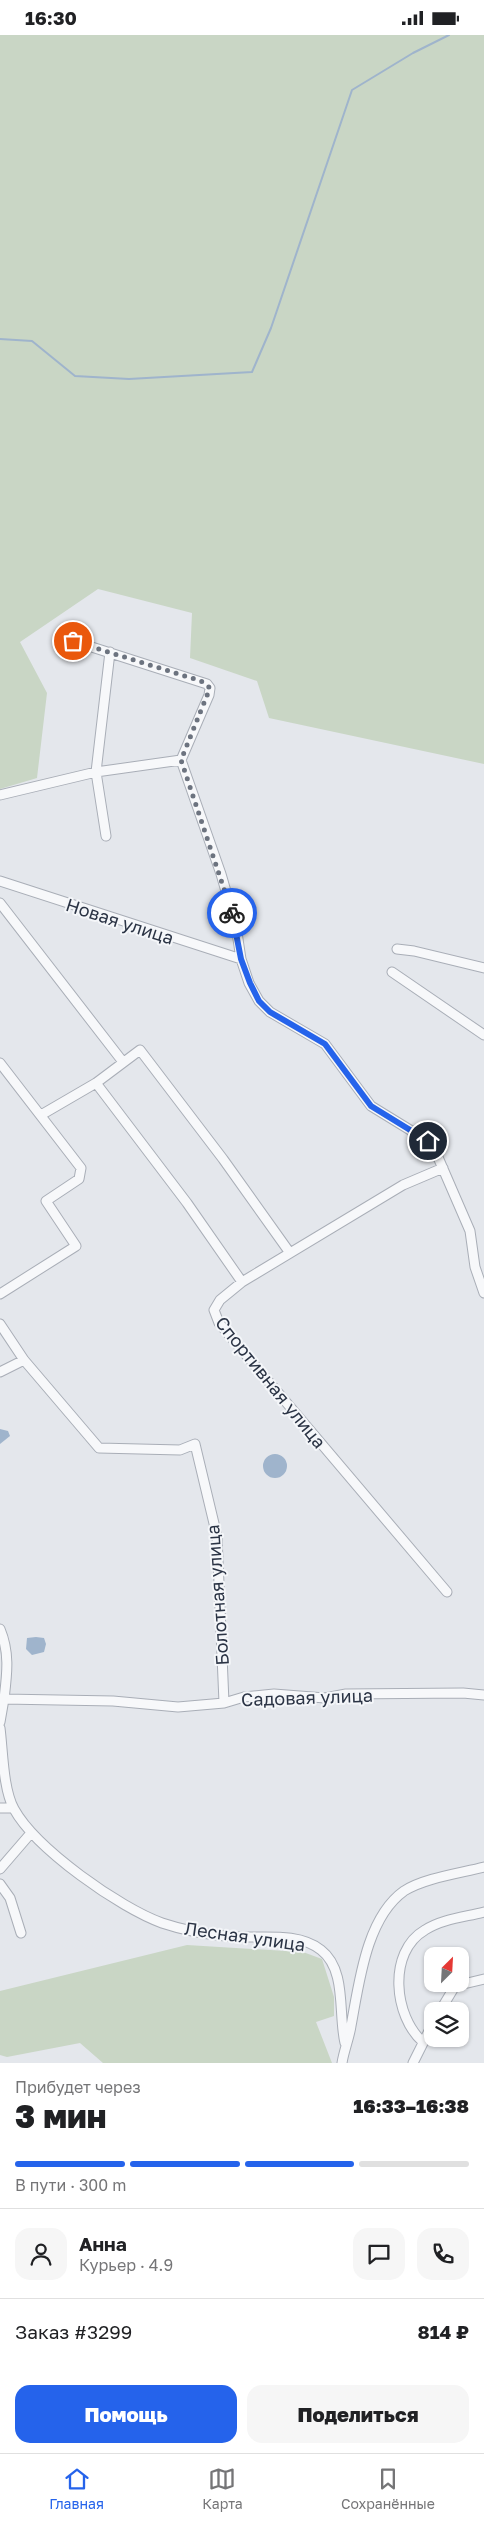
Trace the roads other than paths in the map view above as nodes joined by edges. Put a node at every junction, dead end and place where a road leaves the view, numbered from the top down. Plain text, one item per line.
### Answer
1 (73, 641) dead end
2 (110, 652) junction
3 (181, 760) junction
4 (96, 772) junction
5 (0, 795) edge
6 (106, 836) dead end
7 (0, 881) edge
8 (0, 903) edge
9 (397, 949) dead end
10 (241, 959) junction
11 (484, 968) edge
12 (392, 972) dead end
13 (484, 1035) edge
14 (123, 1062) junction
15 (0, 1063) edge
16 (96, 1083) junction
17 (41, 1115) junction
18 (443, 1168) junction
19 (290, 1253) junction
20 (242, 1282) junction
21 (484, 1293) edge
22 (0, 1294) edge
23 (0, 1324) edge
24 (24, 1360) junction
25 (0, 1372) edge
26 (447, 1592) dead end
27 (0, 1629) edge
28 (484, 1695) edge
29 (4, 1699) junction
30 (224, 1703) junction
31 (0, 1722) edge
32 (0, 1728) edge
33 (0, 1808) edge
34 (14, 1808) junction
35 (31, 1833) junction
36 (484, 1867) edge
37 (0, 1869) edge
38 (0, 1884) edge
39 (484, 1912) edge
40 (21, 1933) dead end
41 (484, 1979) edge
42 (445, 2002) edge
43 (423, 2042) joint
44 (346, 2043) junction
45 (342, 2063) edge
46 (413, 2063) edge

1 - 2 street
2 - 3 street
2 - 4 street
3 - 4 street
3 - 10 street
4 - 5 street
4 - 6 street
7 - 10 street, Новая улица
8 - 14 street
9 - 11 street
10 - 18 street
12 - 13 street
14 - 16 street
14 - 19 street
15 - 17 street
16 - 17 street
16 - 20 street
17 - 22 street
18 - 19 street, Спортивная улица
18 - 21 street
19 - 20 street, Спортивная улица
20 - 26 street, Спортивная улица
23 - 24 street, Болотная улица
24 - 25 street
24 - 30 street, Болотная улица
27 - 29 street
28 - 30 street, Садовая улица
29 - 30 street, Садовая улица
29 - 31 street
32 - 34 street, Лесная улица
33 - 34 street
34 - 35 street, Лесная улица
35 - 37 street
35 - 44 street, Лесная улица
36 - 44 street
38 - 40 street
39 - 43 street
41 - 42 street
43 - 46 street
44 - 45 street

